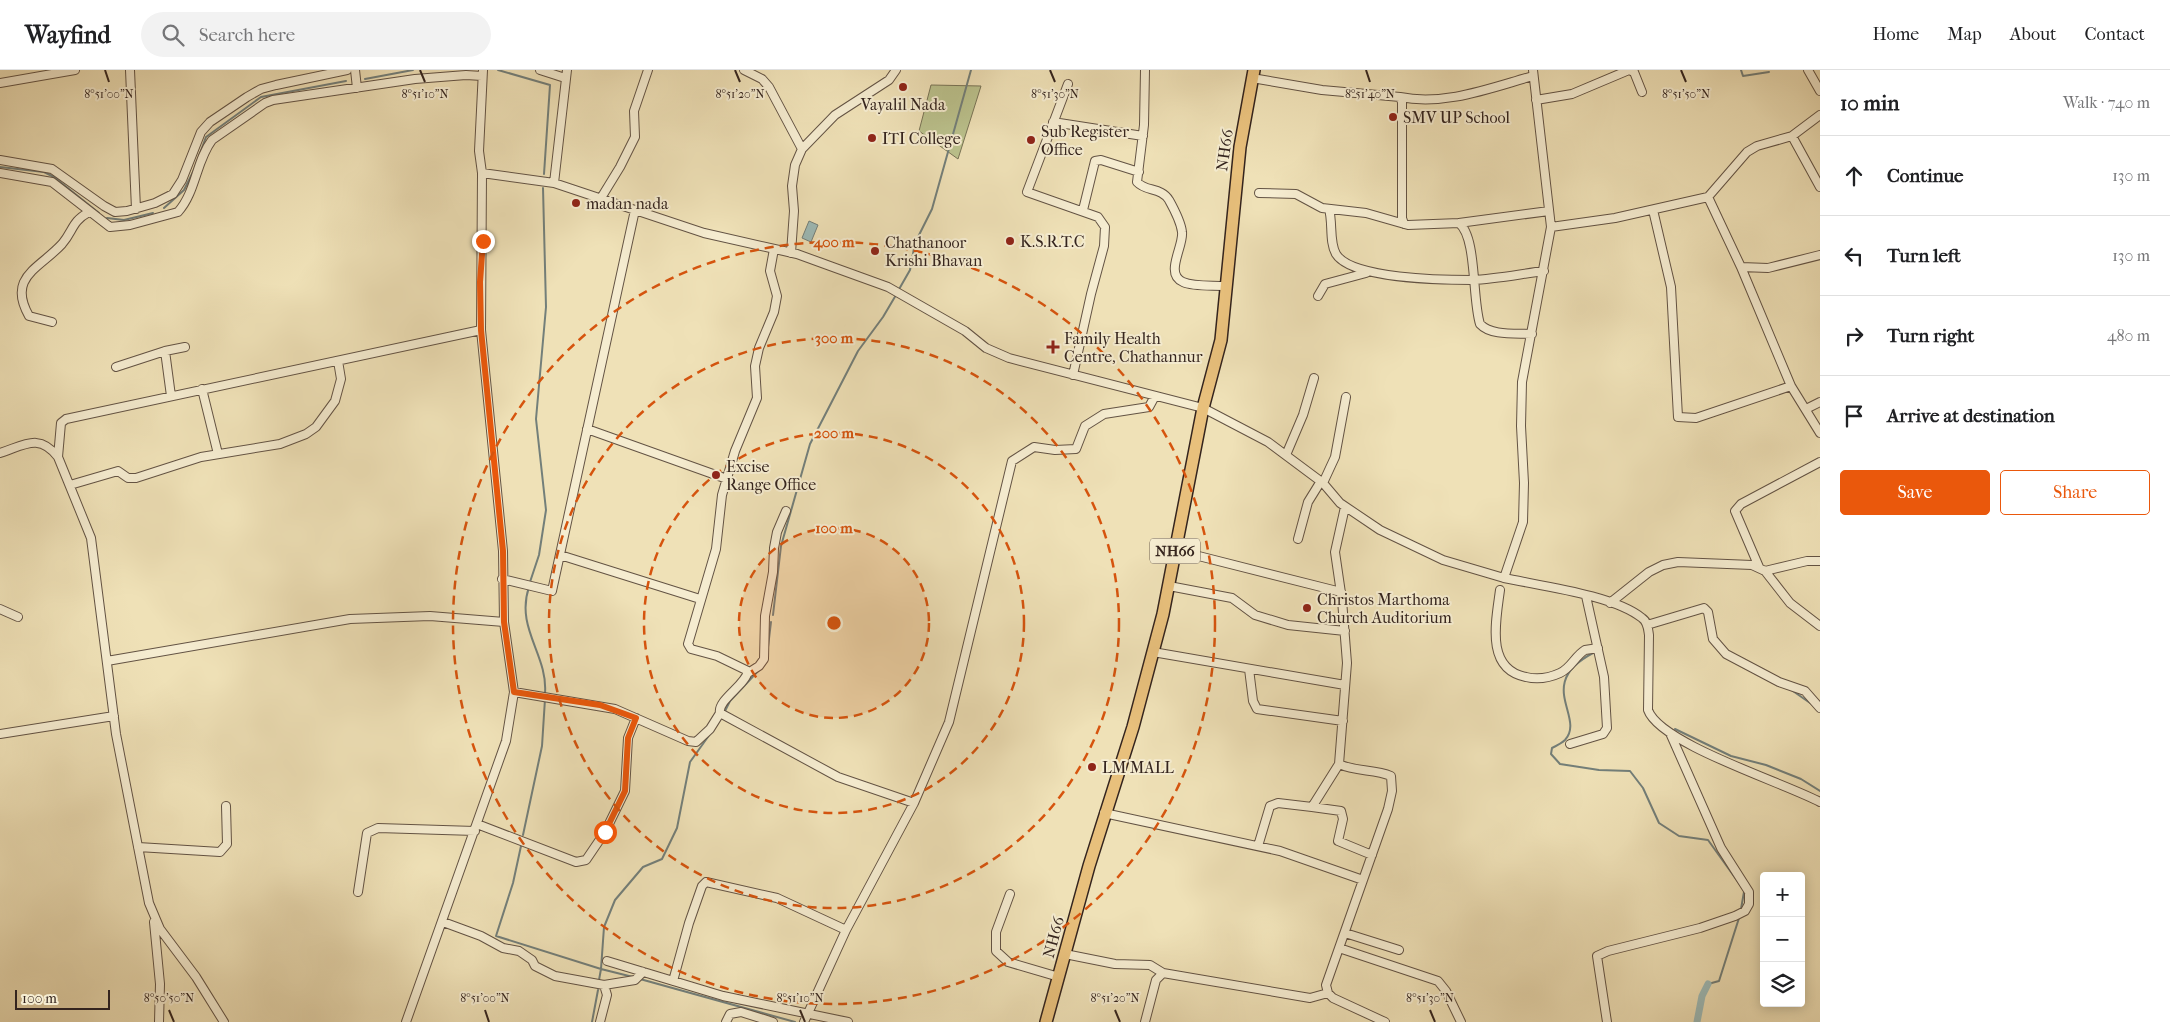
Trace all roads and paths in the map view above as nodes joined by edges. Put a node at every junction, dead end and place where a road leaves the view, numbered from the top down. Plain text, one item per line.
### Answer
1 (70, 70) edge
2 (75, 70) edge
3 (130, 70) edge
4 (540, 70) edge
5 (648, 70) edge
6 (744, 70) edge
7 (896, 70) edge
8 (1145, 70) edge
9 (1808, 70) edge
10 (352, 71) edge
11 (483, 73) edge
12 (1533, 73) edge
13 (28, 74) edge
14 (566, 74) edge
15 (1253, 74) edge
16 (0, 83) edge
17 (1068, 84) dead end
18 (357, 86) junction
19 (1820, 91) edge
20 (1642, 92) dead end
21 (1400, 97) junction
22 (1536, 100) junction
23 (1820, 115) edge
24 (1053, 122) junction
25 (1143, 136) junction
26 (1792, 136) junction
27 (802, 149) junction
28 (0, 160) edge
29 (1139, 172) junction
30 (0, 173) edge
31 (482, 173) junction
32 (554, 183) junction
33 (1820, 187) edge
34 (1259, 193) dead end
35 (1708, 197) junction
36 (601, 198) junction
37 (156, 205) junction
38 (136, 209) junction
39 (1329, 209) junction
40 (635, 210) junction
41 (1083, 210) junction
42 (1653, 210) junction
43 (1549, 211) junction
44 (89, 212) junction
45 (104, 215) junction
46 (162, 216) junction
47 (1459, 223) junction
48 (1404, 224) junction
49 (1552, 227) junction
50 (774, 249) junction
51 (791, 253) junction
52 (1820, 256) edge
53 (1741, 267) junction
54 (1544, 271) junction
55 (1368, 272) junction
56 (1472, 280) junction
57 (1225, 286) junction
58 (1318, 296) dead end
59 (52, 322) dead end
60 (481, 330) junction
61 (1532, 334) junction
62 (185, 347) dead end
63 (165, 351) junction
64 (338, 361) junction
65 (116, 366) dead end
66 (1073, 375) junction
67 (1314, 378) dead end
68 (1791, 386) junction
69 (202, 389) junction
70 (171, 396) junction
71 (1154, 396) junction
72 (1346, 397) dead end
73 (1820, 402) edge
74 (1203, 408) junction
75 (1806, 409) junction
76 (587, 430) junction
77 (1820, 433) edge
78 (0, 453) edge
79 (218, 454) junction
80 (1286, 455) junction
81 (58, 457) junction
82 (1820, 462) edge
83 (727, 478) junction
84 (1322, 482) junction
85 (70, 485) junction
86 (1345, 507) junction
87 (786, 511) dead end
88 (1298, 539) dead end
89 (1175, 550) junction
90 (560, 554) junction
91 (1820, 561) edge
92 (1762, 569) junction
93 (1504, 578) junction
94 (502, 579) junction
95 (1168, 586) junction
96 (1500, 590) dead end
97 (1341, 592) junction
98 (1586, 596) junction
99 (700, 599) junction
100 (1610, 603) junction
101 (0, 609) edge
102 (18, 617) dead end
103 (504, 622) junction
104 (1647, 624) junction
105 (1820, 626) edge
106 (1345, 631) junction
107 (1598, 648) junction
108 (1153, 652) junction
109 (107, 661) junction
110 (1249, 669) junction
111 (748, 673) junction
112 (1345, 685) junction
113 (514, 692) junction
114 (1820, 708) edge
115 (720, 713) junction
116 (114, 716) junction
117 (636, 718) junction
118 (1342, 721) junction
119 (1669, 731) junction
120 (0, 734) edge
121 (1570, 744) dead end
122 (1339, 764) junction
123 (1820, 802) edge
124 (914, 803) junction
125 (226, 806) dead end
126 (1312, 807) junction
127 (1104, 813) junction
128 (476, 828) junction
129 (1258, 846) junction
130 (138, 847) junction
131 (1372, 855) junction
132 (1363, 880) junction
133 (358, 892) dead end
134 (1010, 894) dead end
135 (154, 916) junction
136 (443, 922) junction
137 (846, 930) junction
138 (1345, 933) junction
139 (1339, 948) junction
140 (1399, 950) dead end
141 (1066, 954) junction
142 (607, 961) dead end
143 (1163, 973) junction
144 (639, 976) junction
145 (1059, 977) junction
146 (673, 981) junction
147 (604, 985) junction
148 (1328, 993) junction
149 (806, 1018) edge
150 (159, 1022) edge
151 (224, 1022) edge
152 (406, 1022) edge
153 (600, 1022) edge
154 (726, 1022) edge
155 (773, 1022) edge
156 (848, 1022) edge
157 (1046, 1022) edge
158 (1145, 1022) edge
159 (1384, 1022) edge
160 (1461, 1022) edge
161 (1607, 1022) edge

1 - 2 street
1 - 13 street
3 - 38 street
4 - 14 street
5 - 36 street
6 - 27 street
7 - 27 street
8 - 25 street
9 - 19 street
10 - 18 street
10 - 37 street
11 - 18 street
11 - 31 street
12 - 21 street
12 - 22 street
13 - 16 street
14 - 32 street
15 - 21 street
15 - 57 highway, NH66 / NH66
17 - 24 street
18 - 46 street
20 - 22 street
21 - 48 street
22 - 43 street
23 - 26 street
24 - 25 street
24 - 41 street
25 - 29 street
26 - 33 street
26 - 35 street
27 - 51 street
28 - 45 street
29 - 41 street
29 - 57 street
30 - 44 street
31 - 32 street
31 - 60 street
32 - 36 street
34 - 39 street
35 - 42 street
35 - 53 street
36 - 40 street
37 - 38 street
37 - 46 street
38 - 45 street
39 - 48 street
39 - 55 street
40 - 50 street
40 - 76 street
41 - 66 street
42 - 49 street
42 - 68 street
43 - 47 street
43 - 49 street
44 - 45 street
44 - 59 street
45 - 46 street
47 - 48 street
47 - 56 street
49 - 54 street
50 - 51 street
50 - 83 street
51 - 66 street
52 - 53 street
53 - 68 street
54 - 56 street
54 - 61 street
55 - 56 street
55 - 58 street
56 - 61 street
57 - 74 highway, NH66 / NH66
60 - 64 street
60 - 94 street
61 - 93 street
62 - 63 street
63 - 65 street
63 - 70 street
64 - 69 street
64 - 79 street
66 - 71 street
67 - 80 street
68 - 75 street
69 - 70 street
69 - 79 street
70 - 81 street
71 - 74 street
71 - 124 street
72 - 84 street
73 - 75 street
74 - 80 street
74 - 89 highway, NH66 / NH66
75 - 77 street
76 - 83 street
76 - 90 street
78 - 81 street
79 - 85 street
80 - 84 street
81 - 85 street
82 - 92 street
83 - 99 street
84 - 86 street
84 - 88 street
85 - 109 street
86 - 93 street
86 - 97 street
87 - 111 street
89 - 95 highway, NH66 / NH66
89 - 97 street
90 - 94 street
90 - 99 street
91 - 92 street
92 - 100 street
92 - 105 street
93 - 98 street
94 - 103 street
95 - 106 street
95 - 108 highway, NH66 / NH66
96 - 107 street
97 - 106 street
98 - 100 street
98 - 107 street
99 - 111 street
100 - 104 street
101 - 102 street
103 - 109 street
103 - 113 street
104 - 114 street
104 - 119 street
106 - 112 street
107 - 121 street
108 - 110 street
108 - 127 highway, NH66 / NH66
109 - 116 street
110 - 112 street
110 - 118 street
111 - 115 street
112 - 118 street
113 - 117 street
113 - 128 street
115 - 117 street
115 - 124 street
116 - 120 street
116 - 130 street
117 - 128 street
118 - 122 street
119 - 123 street
119 - 161 street
122 - 126 street
122 - 131 street
124 - 137 street
125 - 130 street
126 - 129 street
126 - 131 street
127 - 129 street
127 - 141 highway, NH66 / NH66
128 - 133 street
128 - 136 street
129 - 132 street
130 - 135 street
131 - 132 street
132 - 138 street
134 - 145 street
135 - 150 street
135 - 151 street
136 - 147 street
136 - 152 street
137 - 146 street
137 - 149 street
138 - 139 street
138 - 140 street
139 - 148 street
139 - 160 street
141 - 143 street
141 - 145 highway, NH66 / NH66
142 - 144 street
143 - 148 street
143 - 158 street
144 - 146 street
144 - 147 street
145 - 157 highway, NH66 / NH66
146 - 149 street
147 - 153 street
148 - 159 street
149 - 156 street
154 - 155 street

